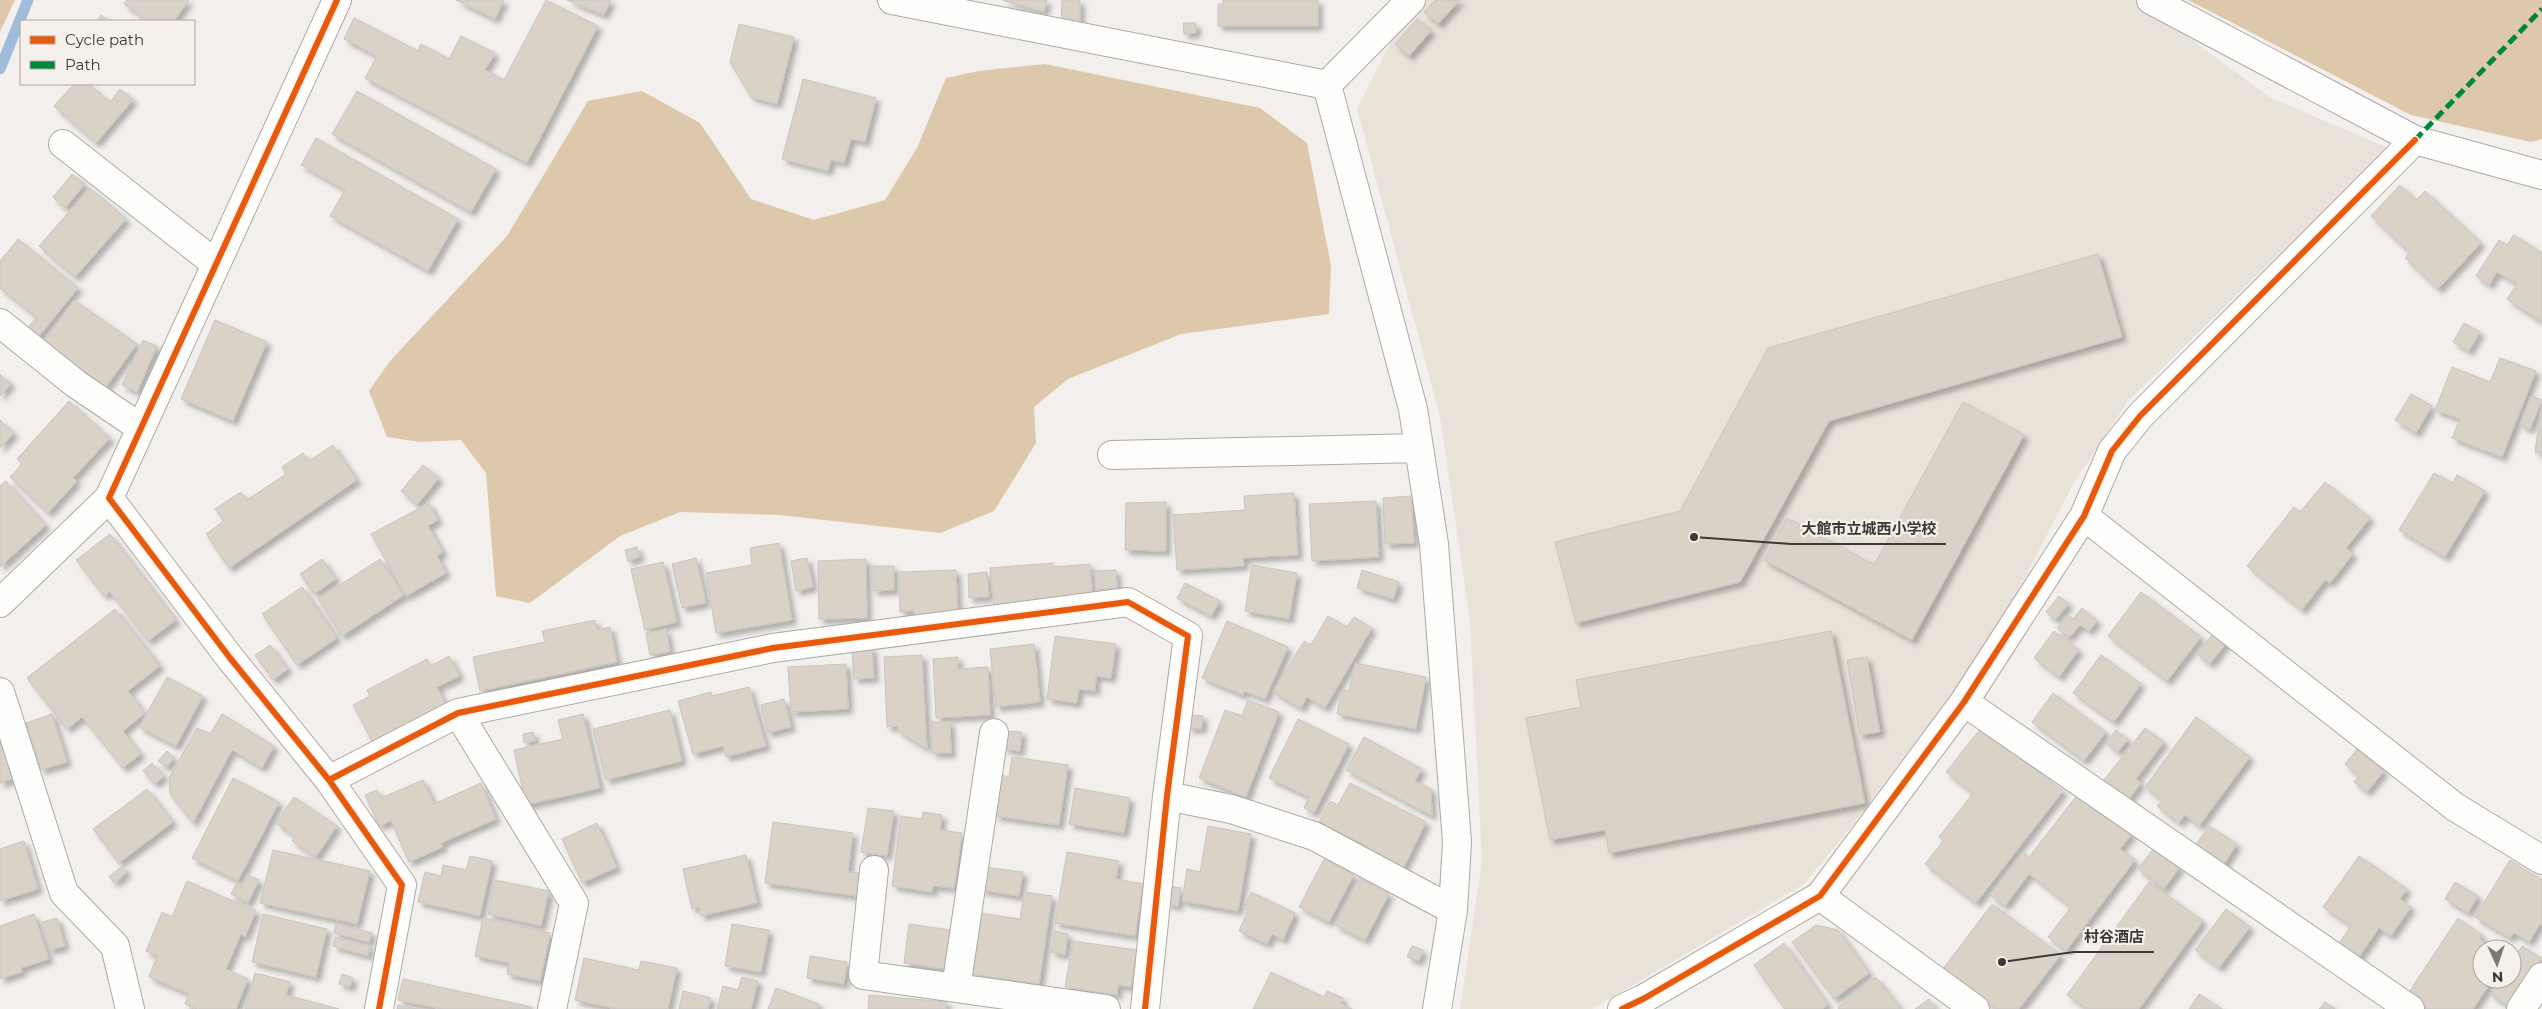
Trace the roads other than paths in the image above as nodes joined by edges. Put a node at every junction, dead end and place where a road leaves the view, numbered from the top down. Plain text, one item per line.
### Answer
1 (336, 0) edge
2 (892, 0) edge
3 (1411, 0) edge
4 (2151, 0) edge
5 (1327, 85) junction
6 (2415, 140) junction
7 (63, 144) dead end
8 (2542, 175) edge
9 (216, 264) junction
10 (0, 322) edge
11 (141, 428) junction
12 (1419, 448) junction
13 (1112, 454) dead end
14 (110, 498) junction
15 (2084, 516) junction
16 (0, 603) edge
17 (0, 692) edge
18 (1964, 702) junction
19 (458, 713) junction
20 (994, 733) dead end
21 (329, 780) junction
22 (1166, 796) junction
23 (2542, 860) edge
24 (874, 870) dead end
25 (1820, 896) junction
26 (1453, 910) junction
27 (2542, 977) edge
28 (956, 988) junction
29 (1040, 1004) edge
30 (130, 1009) edge
31 (379, 1009) edge
32 (552, 1009) edge
33 (1106, 1009) edge
34 (1145, 1009) edge
35 (1437, 1009) edge
36 (1622, 1009) edge
37 (1975, 1009) edge
38 (2410, 1009) edge
39 (2521, 1009) edge

1 - 9 street
2 - 5 street
3 - 5 street
4 - 6 street
5 - 12 street
6 - 8 street
6 - 15 street
7 - 9 street
9 - 11 street
10 - 11 street
11 - 14 street
12 - 13 street
12 - 26 street
14 - 16 street
14 - 21 street
15 - 18 street
15 - 23 street
17 - 30 street
18 - 25 street
18 - 38 street
19 - 21 street
19 - 22 street
19 - 32 street
20 - 28 street
21 - 31 street
22 - 26 street
22 - 34 street
24 - 28 street
25 - 36 street
25 - 37 street
26 - 35 street
27 - 39 street
28 - 29 street
29 - 33 street

